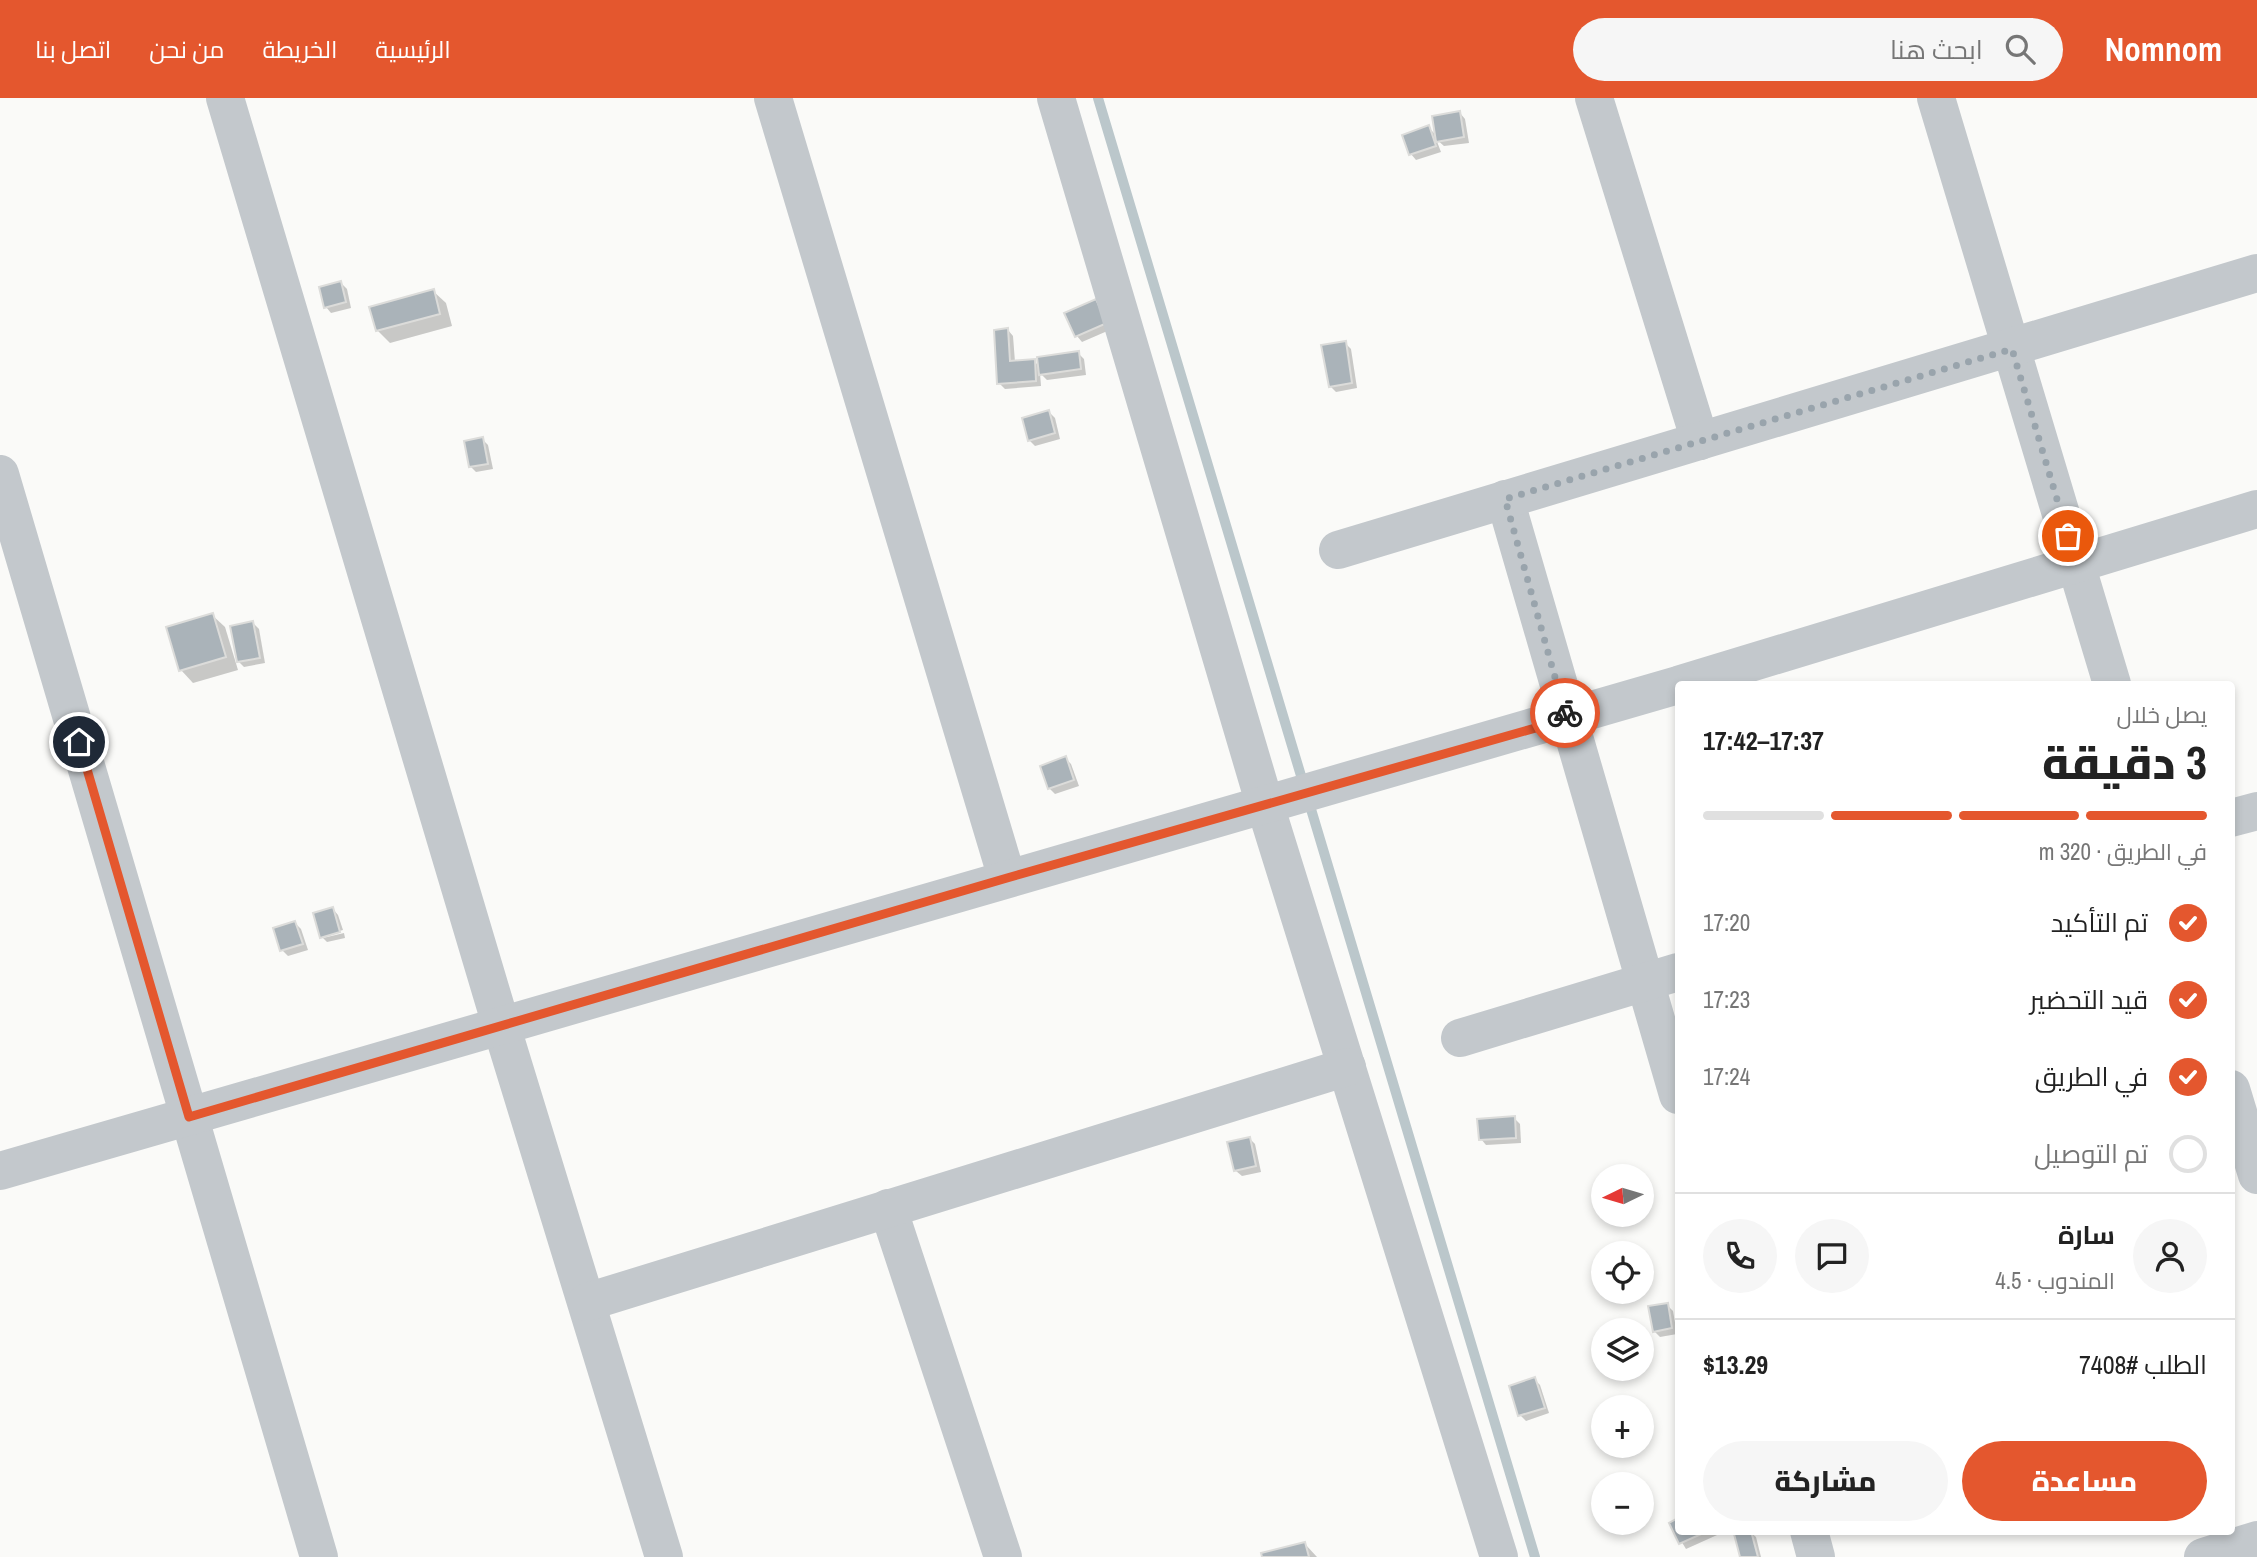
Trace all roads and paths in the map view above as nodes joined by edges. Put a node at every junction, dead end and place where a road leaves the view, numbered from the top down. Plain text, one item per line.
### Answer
1 (225, 98) edge
2 (773, 98) edge
3 (1056, 98) edge
4 (1594, 98) edge
5 (1936, 98) edge
6 (2257, 273) edge
7 (2012, 349) junction
8 (1700, 441) junction
9 (0, 474) edge
10 (1505, 499) junction
11 (2257, 509) edge
12 (1338, 551) dead end
13 (2076, 563) junction
14 (1693, 681) edge
15 (2111, 681) edge
16 (1675, 687) edge
17 (1567, 719) junction
18 (1265, 805) junction
19 (2257, 811) edge
20 (2235, 817) edge
21 (1007, 878) junction
22 (1661, 976) edge
23 (501, 1025) junction
24 (1460, 1038) dead end
25 (1347, 1066) junction
26 (1675, 1074) edge
27 (2235, 1102) edge
28 (189, 1117) junction
29 (0, 1171) edge
30 (2257, 1175) edge
31 (888, 1208) junction
32 (587, 1302) junction
33 (1810, 1535) edge
34 (2257, 1540) edge
35 (319, 1557) edge
36 (664, 1557) edge
37 (1003, 1557) edge
38 (1499, 1557) edge
39 (1816, 1557) edge
40 (2203, 1557) edge

1 - 23 street
2 - 21 street
3 - 18 street
4 - 8 street
5 - 7 street
6 - 7 street
7 - 8 street
7 - 13 street
8 - 10 street
9 - 28 street
10 - 12 street
10 - 17 street
11 - 13 street
13 - 14 street
13 - 15 street
16 - 17 street
17 - 18 street
17 - 22 street
18 - 21 street
18 - 25 street
19 - 20 street
21 - 23 street
22 - 24 street
22 - 26 street
23 - 28 street
23 - 32 street
25 - 31 street
25 - 38 street
27 - 30 street
28 - 29 street
28 - 35 street
31 - 32 street
31 - 37 street
32 - 36 street
33 - 39 street
34 - 40 street

